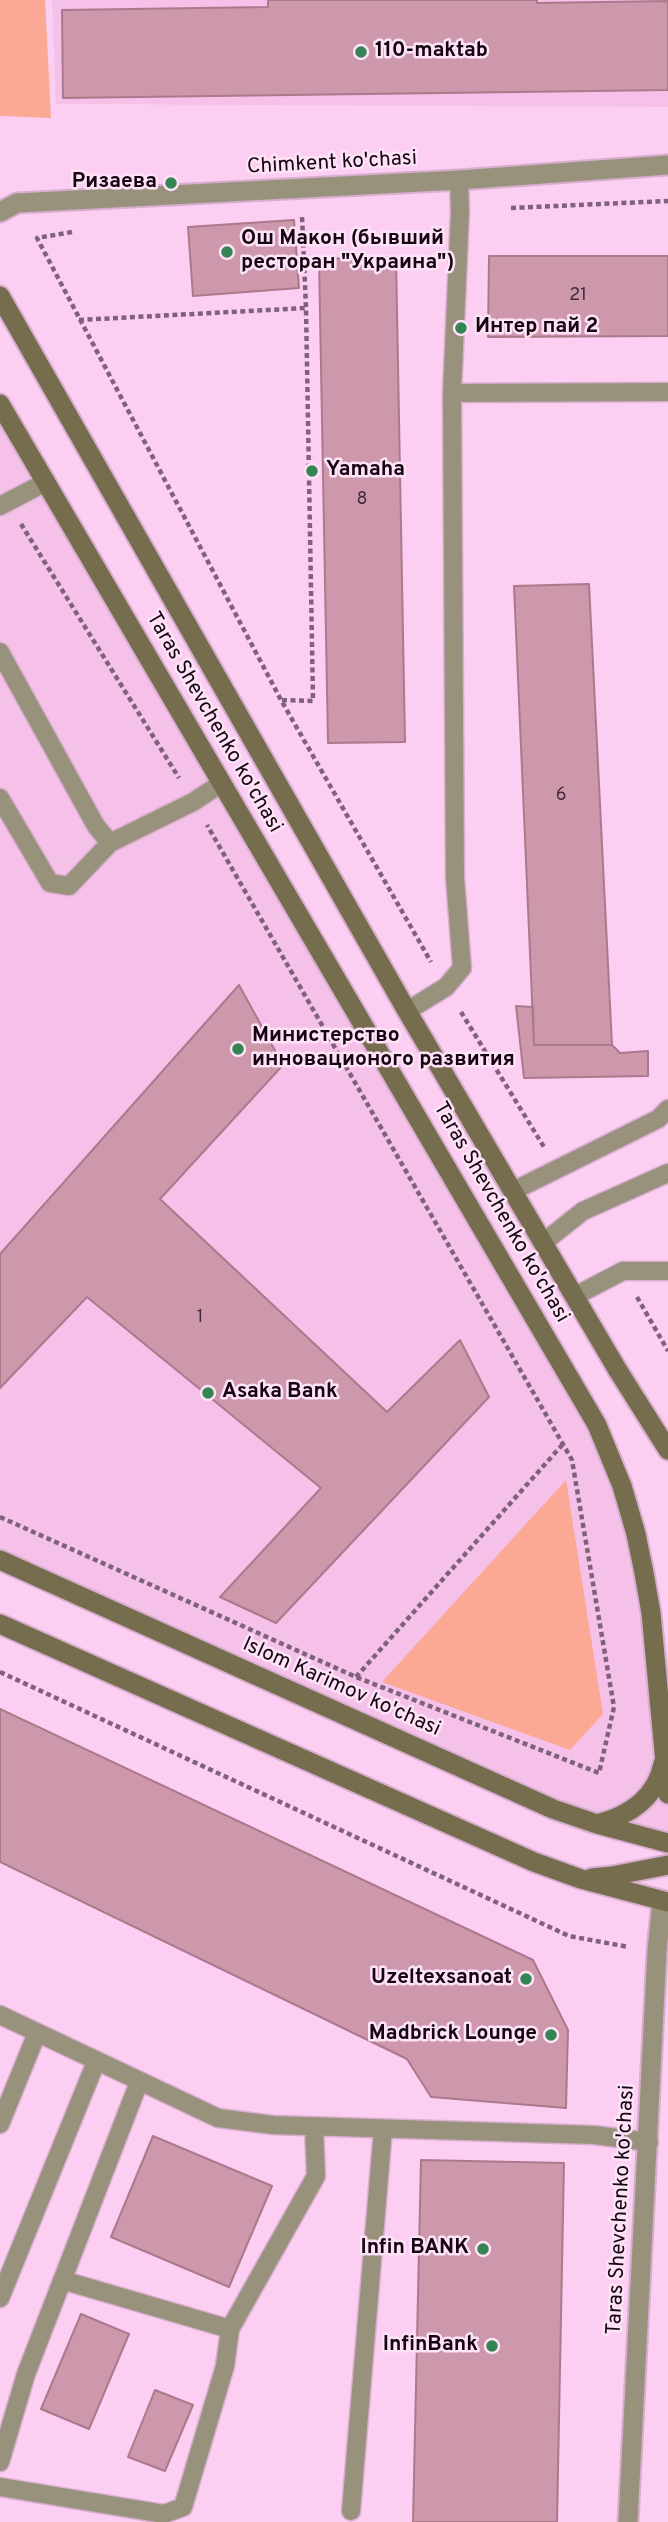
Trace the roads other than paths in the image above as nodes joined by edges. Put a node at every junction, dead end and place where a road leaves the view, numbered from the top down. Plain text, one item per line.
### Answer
1 (668, 165) edge
2 (459, 180) junction
3 (0, 212) edge
4 (0, 296) edge
5 (668, 392) edge
6 (452, 393) junction
7 (0, 404) edge
8 (46, 482) junction
9 (4, 504) edge
10 (0, 652) edge
11 (222, 783) junction
12 (0, 798) edge
13 (110, 844) junction
14 (407, 1011) junction
15 (668, 1109) edge
16 (668, 1173) edge
17 (513, 1191) junction
18 (544, 1242) junction
19 (668, 1271) edge
20 (575, 1296) junction
21 (668, 1450) edge
22 (0, 1560) edge
23 (652, 1613) junction
24 (0, 1624) edge
25 (668, 1641) edge
26 (664, 1756) junction
27 (668, 1794) edge
28 (597, 1824) junction
29 (668, 1843) edge
30 (668, 1865) edge
31 (581, 1879) junction
32 (665, 1902) edge
33 (0, 2015) edge
34 (37, 2033) junction
35 (96, 2062) junction
36 (139, 2082) junction
37 (0, 2124) edge
38 (314, 2127) junction
39 (383, 2129) junction
40 (649, 2142) junction
41 (62, 2280) junction
42 (0, 2298) edge
43 (230, 2329) junction
44 (0, 2462) edge
45 (0, 2487) edge
46 (351, 2511) dead end
47 (628, 2522) edge

1 - 2 street, Chimkent ko'chasi
2 - 3 street, Chimkent ko'chasi
2 - 6 lane
4 - 14 main road, Taras Shevchenko ko'chasi
5 - 6 lane
6 - 14 lane
7 - 8 main road, Taras Shevchenko ko'chasi
8 - 9 lane
8 - 11 main road, Taras Shevchenko ko'chasi
10 - 13 lane
11 - 13 lane
11 - 23 main road, Taras Shevchenko ko'chasi
12 - 13 lane
14 - 17 main road, Taras Shevchenko ko'chasi
15 - 17 lane
16 - 18 lane
17 - 18 main road, Taras Shevchenko ko'chasi
18 - 20 main road, Taras Shevchenko ko'chasi
19 - 20 lane
20 - 21 main road, Taras Shevchenko ko'chasi
22 - 28 main road, Islom Karimov ko'chasi
23 - 25 main road
23 - 26 main road, Taras Shevchenko ko'chasi
24 - 31 main road
26 - 27 main road, Taras Shevchenko ko'chasi
26 - 28 main road, Taras Shevchenko ko'chasi
28 - 29 main road, Islom Karimov ko'chasi
30 - 31 main road
31 - 32 main road
32 - 40 street, Taras Shevchenko ko'chasi
33 - 34 lane
34 - 35 lane
34 - 37 lane
35 - 36 lane
35 - 42 lane
36 - 38 lane
36 - 41 lane
38 - 39 lane
38 - 43 lane
39 - 40 lane
39 - 46 lane
40 - 47 street, Taras Shevchenko ko'chasi
41 - 43 lane
41 - 44 lane
43 - 45 lane

